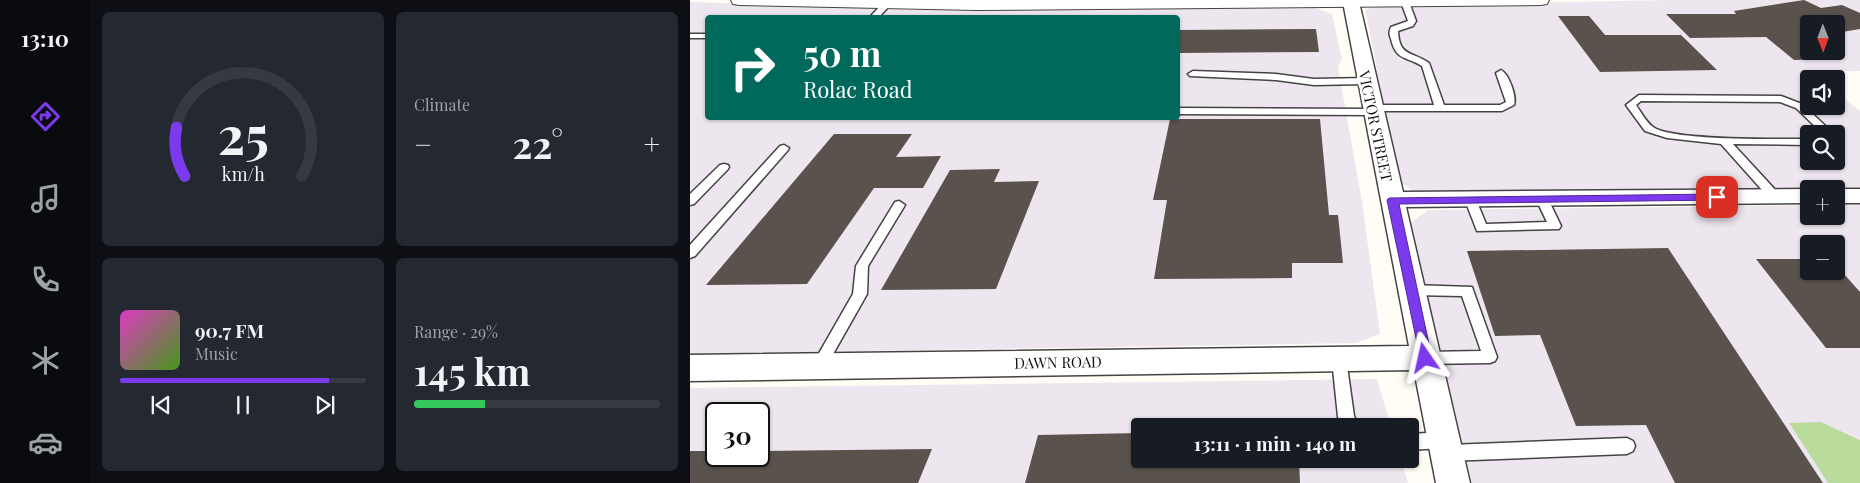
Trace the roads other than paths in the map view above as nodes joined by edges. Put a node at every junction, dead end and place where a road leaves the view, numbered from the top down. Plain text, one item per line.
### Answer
1 (739, 0) edge
2 (1465, 0) edge
3 (1541, 0) edge
4 (1075, 2) edge
5 (1351, 2) junction
6 (1405, 2) junction
7 (887, 4) junction
8 (876, 15) edge
9 (690, 36) edge
10 (705, 36) edge
11 (1193, 74) dead end
12 (1501, 74) dead end
13 (1366, 82) junction
14 (1440, 109) junction
15 (1373, 110) junction
16 (1180, 111) edge
17 (1818, 125) edge
18 (1724, 141) junction
19 (1800, 142) edge
20 (784, 148) dead end
21 (724, 168) dead end
22 (1800, 196) edge
23 (1845, 196) edge
24 (1860, 196) edge
25 (1775, 197) junction
26 (1393, 200) junction
27 (690, 201) edge
28 (899, 205) dead end
29 (690, 253) edge
30 (1412, 290) junction
31 (1425, 358) junction
32 (1339, 359) junction
33 (819, 366) junction
34 (690, 368) edge
35 (1347, 418) edge
36 (1419, 443) edge
37 (1628, 446) dead end
38 (1445, 447) junction
39 (1453, 483) edge

1 - 7 street
2 - 3 street
2 - 6 street
4 - 5 street
4 - 7 street
5 - 6 street
5 - 13 street, VICTOR STREET
6 - 14 lane
7 - 8 lane
9 - 10 lane
11 - 13 lane
12 - 14 lane
13 - 15 street, VICTOR STREET
14 - 15 lane
15 - 16 lane
15 - 26 street, VICTOR STREET
17 - 18 lane
18 - 19 lane
18 - 25 lane
20 - 29 lane
21 - 27 lane
22 - 25 street
23 - 24 street
25 - 26 street
26 - 30 street, VICTOR STREET
28 - 33 lane
30 - 31 street, VICTOR STREET
30 - 31 lane
31 - 32 street, DAWN ROAD
31 - 38 street, VICTOR STREET
32 - 33 street, DAWN ROAD
32 - 35 lane
33 - 34 street, DAWN ROAD
36 - 38 lane
37 - 38 lane
38 - 39 street, VICTOR STREET

